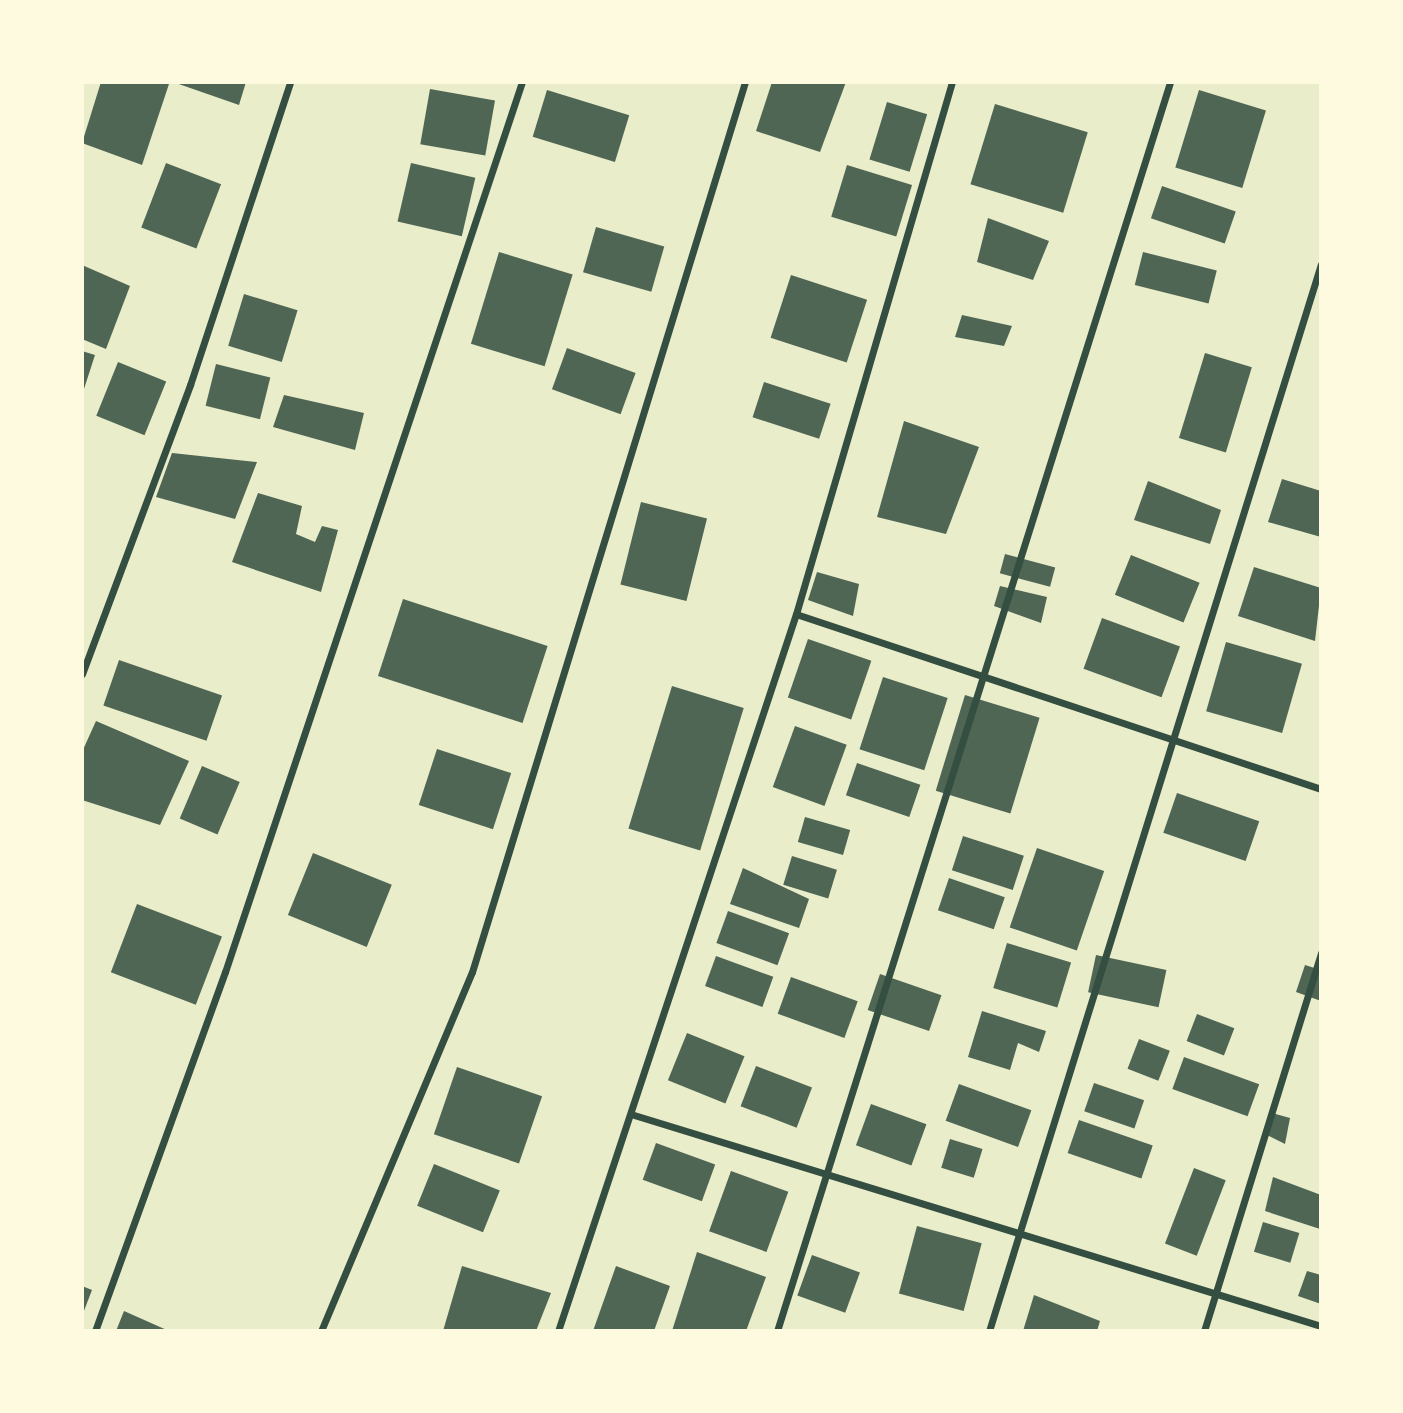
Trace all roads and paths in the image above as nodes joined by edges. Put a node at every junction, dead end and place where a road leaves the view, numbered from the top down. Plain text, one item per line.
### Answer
1 (290, 82) edge
2 (522, 82) edge
3 (745, 82) edge
4 (952, 82) edge
5 (1170, 82) edge
6 (1321, 264) edge
7 (796, 614) junction
8 (82, 674) edge
9 (984, 680) junction
10 (1171, 741) junction
11 (1321, 789) edge
12 (1321, 953) edge
13 (634, 1115) junction
14 (830, 1180) junction
15 (1021, 1235) junction
16 (1216, 1295) junction
17 (1321, 1326) edge
18 (95, 1331) edge
19 (321, 1331) edge
20 (558, 1331) edge
21 (777, 1331) edge
22 (989, 1331) edge
23 (1204, 1331) edge

1 - 8 street
2 - 18 street
3 - 19 street
4 - 7 street
5 - 9 street
6 - 10 street
7 - 9 street
7 - 13 street
9 - 10 street
9 - 14 street
10 - 11 street
10 - 15 street
12 - 16 street
13 - 14 street
13 - 20 street
14 - 15 street
14 - 21 street
15 - 16 street
15 - 22 street
16 - 17 street
16 - 23 street

